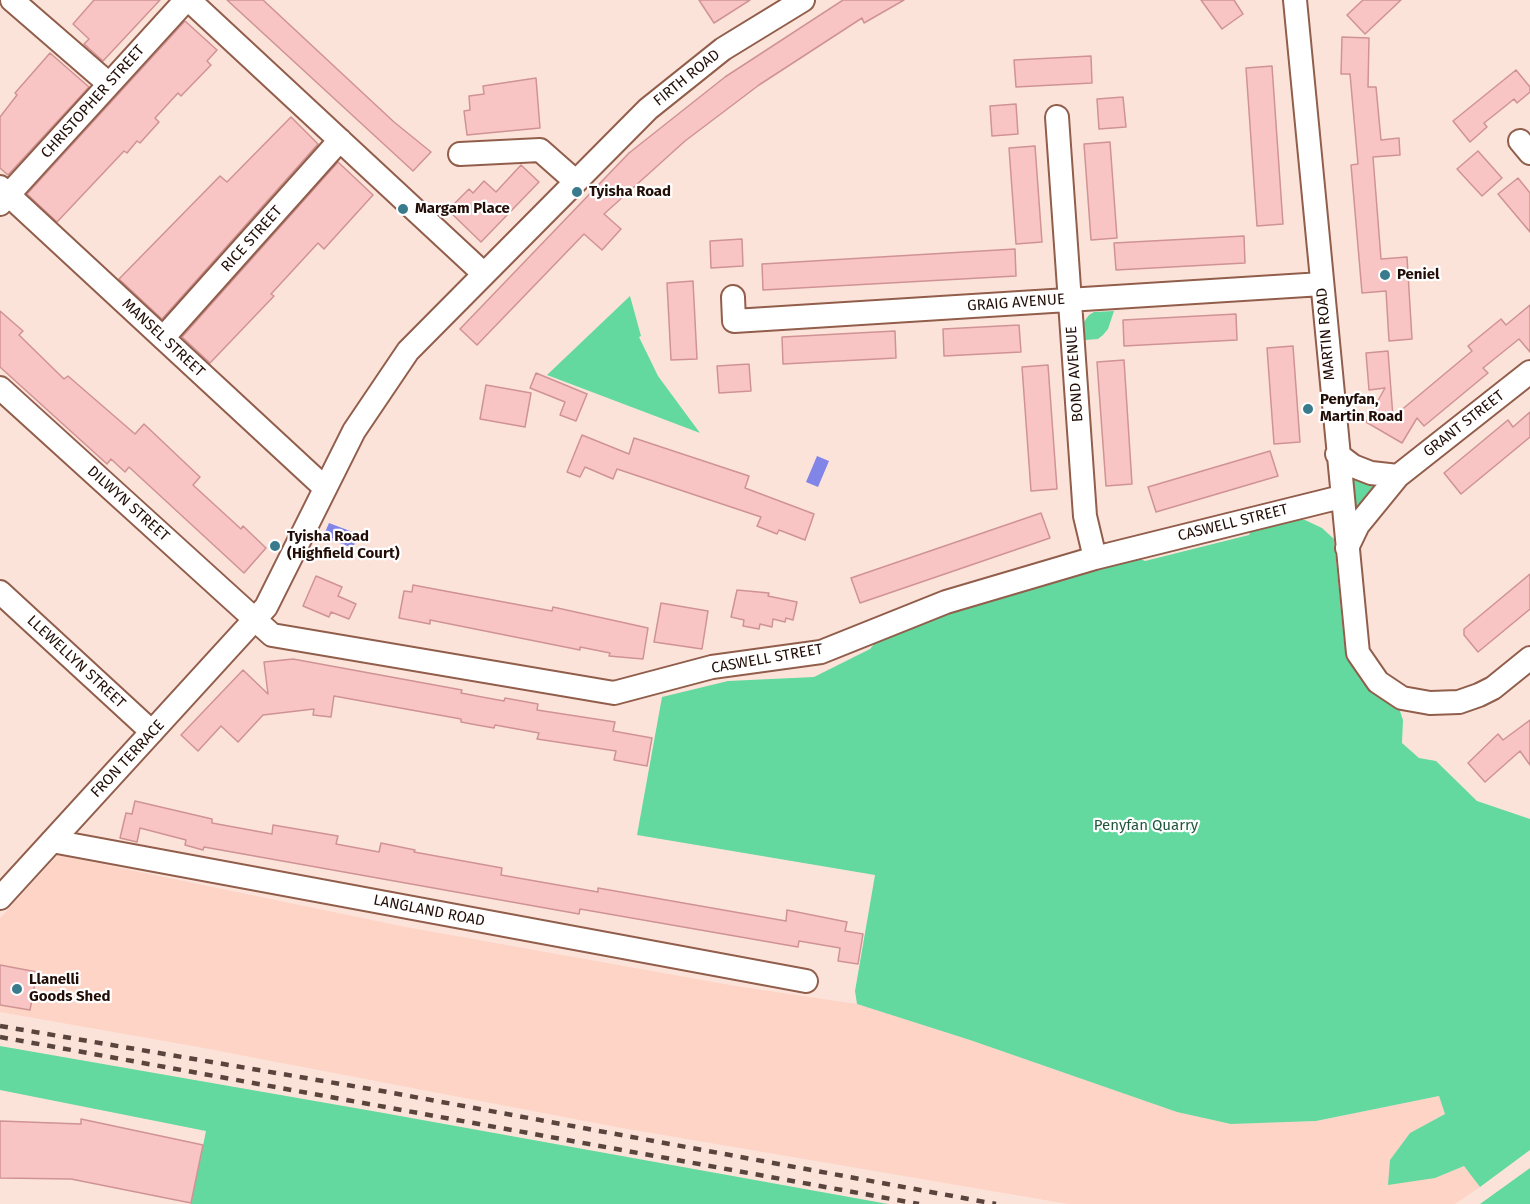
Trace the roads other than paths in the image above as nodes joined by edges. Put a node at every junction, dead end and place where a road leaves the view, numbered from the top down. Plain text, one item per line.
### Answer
1 (12, 0) edge
2 (188, 0) edge
3 (803, 0) edge
4 (1295, 0) edge
5 (109, 84) junction
6 (1057, 117) dead end
7 (340, 140) junction
8 (460, 154) dead end
9 (579, 175) junction
10 (3, 195) edge
11 (484, 274) junction
12 (1322, 284) junction
13 (733, 297) dead end
14 (1070, 300) junction
15 (163, 338) junction
16 (1530, 372) edge
17 (0, 388) edge
18 (1337, 454) junction
19 (1398, 476) junction
20 (325, 488) junction
21 (1341, 497) junction
22 (1346, 550) junction
23 (1095, 558) junction
24 (0, 594) edge
25 (255, 621) junction
26 (1530, 658) edge
27 (152, 732) junction
28 (52, 841) junction
29 (0, 898) edge
30 (806, 981) dead end

1 - 5 street
2 - 5 street, CHRISTOPHER STREET
2 - 7 street
3 - 9 street, FIRTH ROAD
4 - 12 street, MARTIN ROAD
5 - 10 street, CHRISTOPHER STREET
6 - 14 street, BOND AVENUE
7 - 11 street
7 - 15 street, RICE STREET
8 - 9 street
9 - 11 street
10 - 15 street, MANSEL STREET
11 - 20 street
12 - 14 street, GRAIG AVENUE
12 - 18 street, MARTIN ROAD
13 - 14 street, GRAIG AVENUE
14 - 23 street, BOND AVENUE
15 - 20 street, MANSEL STREET
16 - 19 street, GRANT STREET
17 - 25 street, DILWYN STREET
18 - 19 street
18 - 21 street, MARTIN ROAD
19 - 22 street, GRANT STREET
20 - 25 street
21 - 22 street, MARTIN ROAD
21 - 23 street, CASWELL STREET
22 - 26 street, MARTIN ROAD
23 - 25 street, CASWELL STREET
24 - 27 street, LLEWELLYN STREET
25 - 27 street, FRON TERRACE
27 - 28 street, FRON TERRACE
28 - 29 street, FRON TERRACE
28 - 30 street, LANGLAND ROAD

